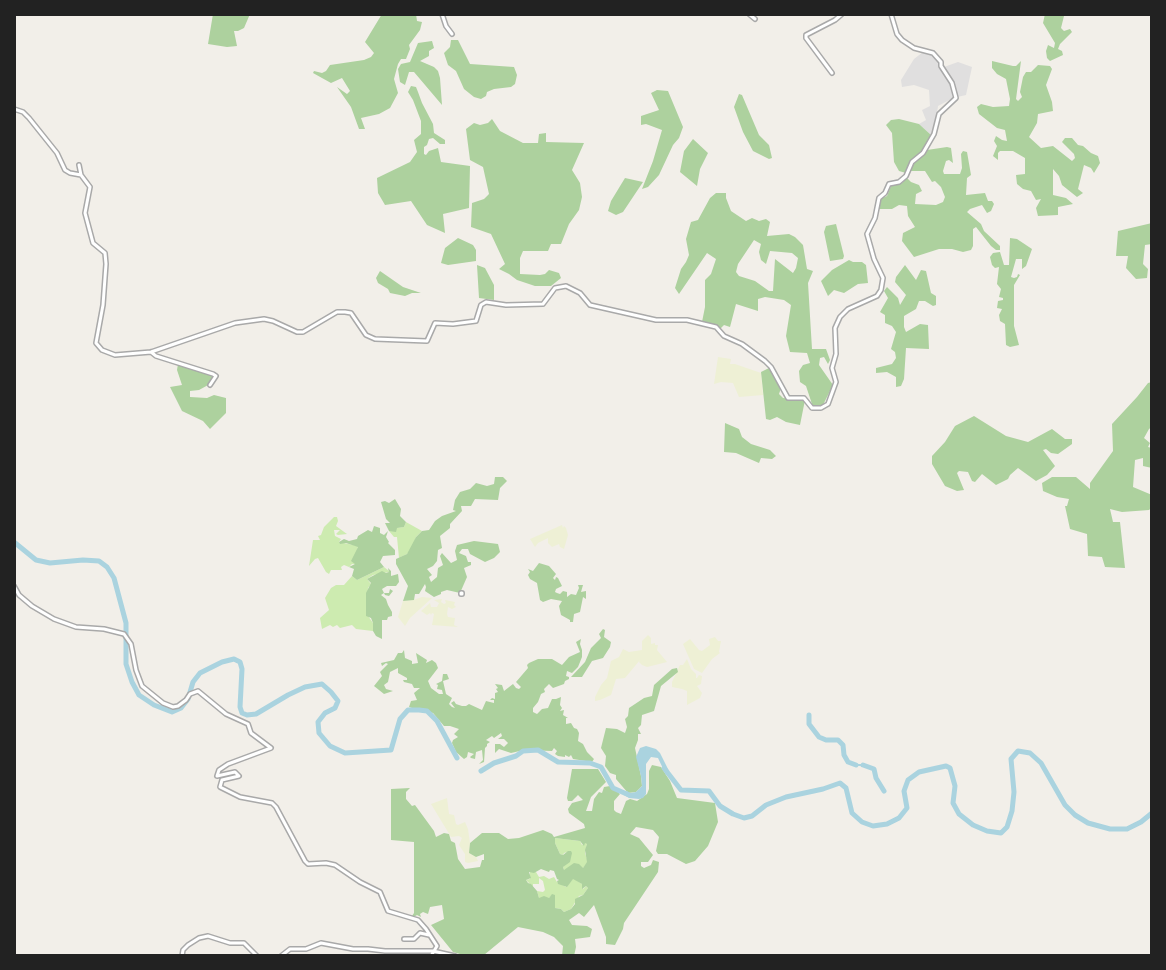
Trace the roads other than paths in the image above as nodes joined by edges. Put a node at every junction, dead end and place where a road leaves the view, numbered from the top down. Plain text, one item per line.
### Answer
1 (442, 14) edge
2 (749, 14) edge
3 (842, 14) edge
4 (891, 14) edge
5 (755, 19) dead end
6 (452, 34) dead end
7 (832, 73) dead end
8 (14, 109) edge
9 (79, 165) dead end
10 (81, 175) junction
11 (151, 352) junction
12 (210, 385) dead end
13 (14, 586) edge
14 (429, 935) junction
15 (404, 939) dead end
16 (433, 953) edge
17 (182, 956) edge
18 (257, 956) edge
19 (281, 956) edge
20 (455, 956) edge

1 - 6 street
2 - 5 street
3 - 7 street
4 - 11 street
8 - 10 street
9 - 10 street
10 - 11 street
11 - 12 street
13 - 14 street
14 - 15 street
14 - 16 street
16 - 19 street
16 - 20 street
17 - 18 street

